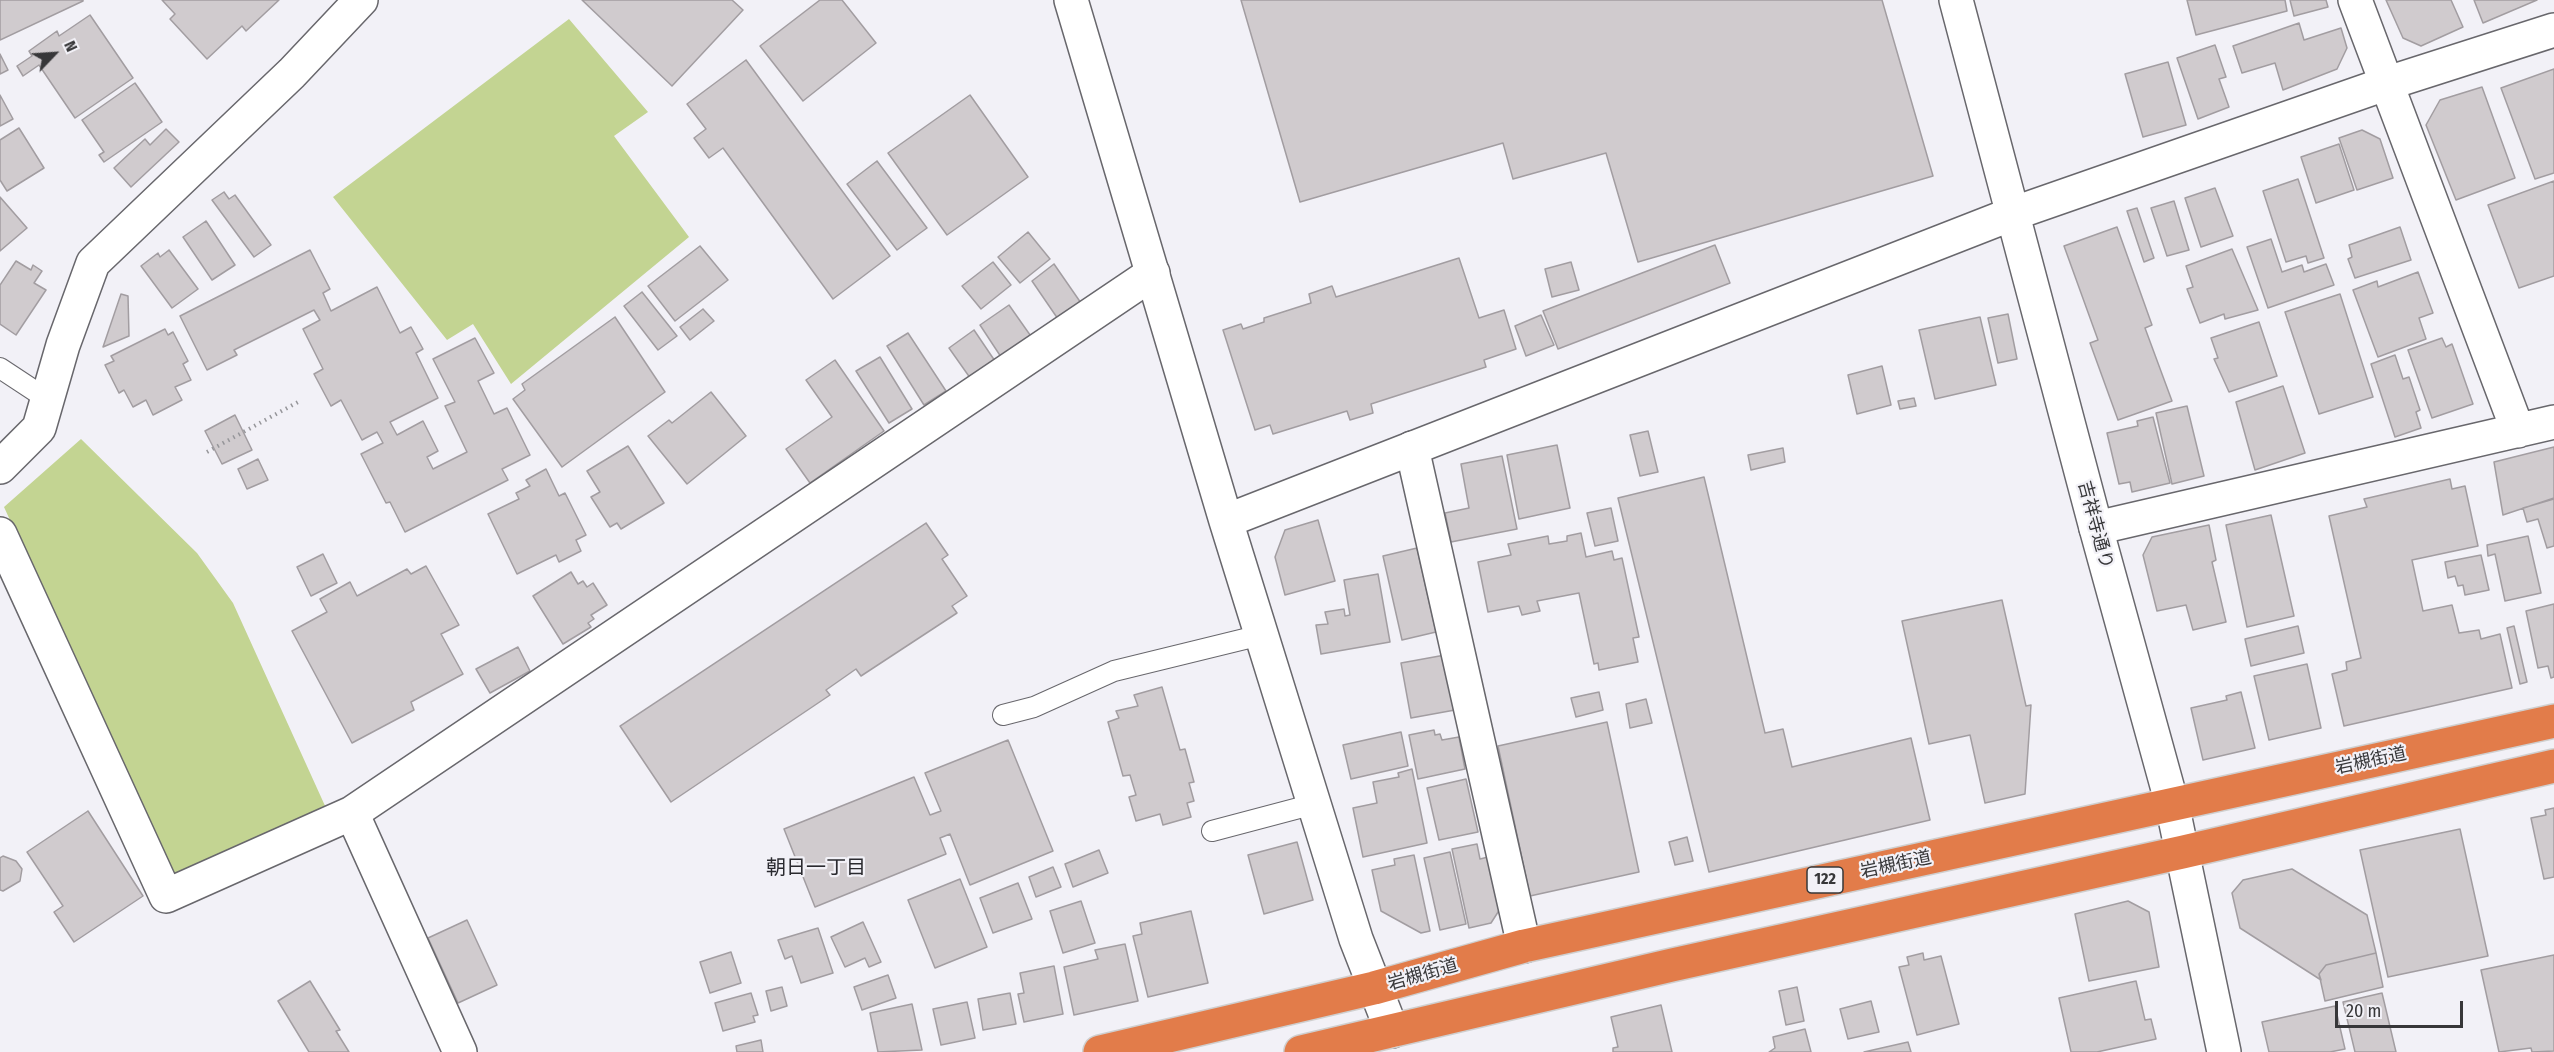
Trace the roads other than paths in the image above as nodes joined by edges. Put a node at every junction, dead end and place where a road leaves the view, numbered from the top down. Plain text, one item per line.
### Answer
1 (361, 0) edge
2 (1071, 0) edge
3 (1956, 0) edge
4 (2355, 0) edge
5 (2554, 30) edge
6 (2385, 84) junction
7 (2012, 214) junction
8 (1153, 273) junction
9 (0, 368) edge
10 (47, 399) junction
11 (2554, 422) edge
12 (2518, 431) junction
13 (1412, 448) junction
14 (0, 467) edge
15 (1226, 521) junction
16 (2096, 528) junction
17 (0, 534) edge
18 (1261, 635) junction
19 (1003, 715) dead end
20 (2554, 721) edge
21 (2554, 766) edge
22 (1314, 804) junction
23 (2172, 804) junction
24 (352, 813) junction
25 (1212, 831) dead end
26 (2183, 852) junction
27 (1524, 946) junction
28 (1374, 988) junction
29 (1395, 1041) edge
30 (460, 1052) edge
31 (1100, 1052) edge
32 (1301, 1052) edge
33 (2224, 1052) edge

1 - 10 street
2 - 8 street
3 - 7 street, 吉祥寺通り
4 - 6 street
5 - 6 street
6 - 7 street
6 - 12 street
7 - 13 street
7 - 16 street, 吉祥寺通り
8 - 15 street
8 - 24 street
9 - 10 lane
10 - 14 street
11 - 12 street
12 - 16 street
13 - 15 street
13 - 27 street
15 - 18 street
16 - 23 street, 吉祥寺通り
17 - 24 street
18 - 19 lane
18 - 22 street
20 - 23 highway, 岩槻街道 / 122
21 - 26 highway
22 - 25 lane
22 - 28 street
23 - 26 street, 吉祥寺通り
23 - 27 highway, 岩槻街道 / 122
24 - 30 street
26 - 29 highway
26 - 33 street, 吉祥寺通り
27 - 28 highway, 岩槻街道 / 122
28 - 29 street
28 - 31 highway, 岩槻街道 / 122
29 - 32 highway

